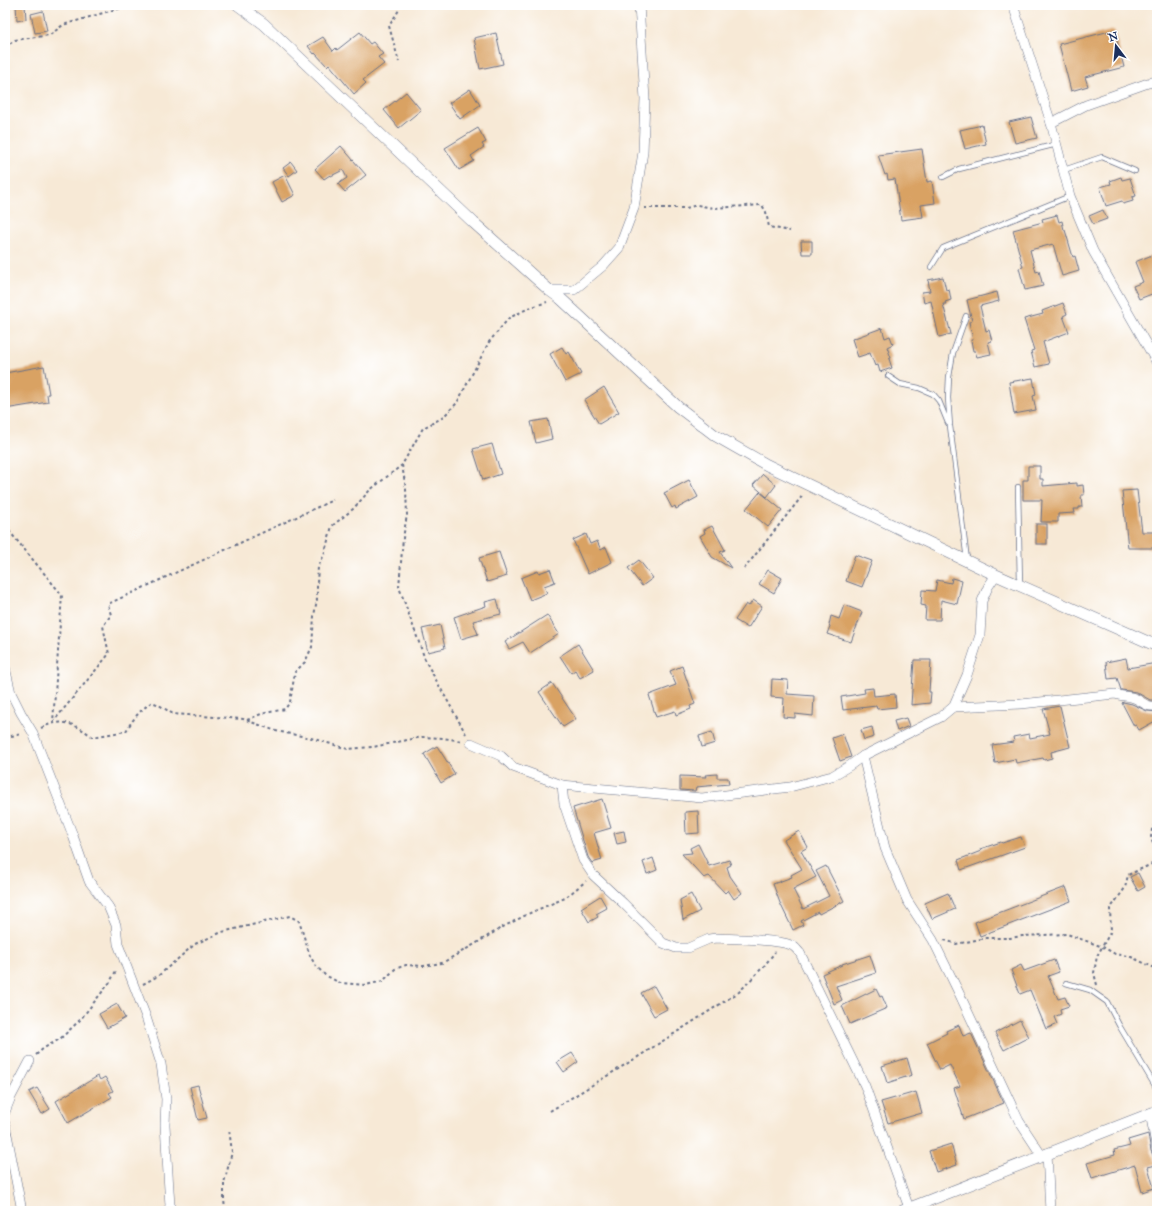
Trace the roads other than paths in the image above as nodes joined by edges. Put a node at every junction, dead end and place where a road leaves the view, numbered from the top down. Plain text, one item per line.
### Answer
1 (238, 5) edge
2 (639, 5) edge
3 (1013, 5) edge
4 (1157, 81) edge
5 (1051, 123) junction
6 (1057, 144) junction
7 (1064, 170) junction
8 (1136, 171) dead end
9 (943, 177) dead end
10 (1070, 196) junction
11 (931, 268) dead end
12 (549, 290) junction
13 (966, 316) dead end
14 (1157, 363) edge
15 (888, 376) dead end
16 (950, 426) junction
17 (1018, 487) dead end
18 (967, 560) junction
19 (996, 575) junction
20 (1020, 585) junction
21 (1157, 646) edge
22 (5, 667) edge
23 (1157, 706) edge
24 (953, 707) junction
25 (471, 743) road end
26 (863, 756) junction
27 (562, 785) junction
28 (1066, 983) dead end
29 (30, 1061) road end
30 (1157, 1089) edge
31 (5, 1112) edge
32 (1154, 1112) edge
33 (5, 1124) edge
34 (1157, 1150) edge
35 (1045, 1154) junction
36 (906, 1210) edge
37 (22, 1211) edge
38 (168, 1211) edge
39 (1050, 1211) edge

1 - 12 street
2 - 12 street
3 - 5 street
4 - 5 street
5 - 6 street
6 - 7 street
6 - 9 lane
7 - 8 lane
7 - 10 street
10 - 11 lane
10 - 14 street
12 - 18 street
13 - 16 lane
15 - 16 lane
16 - 18 lane
17 - 20 lane
18 - 19 street
19 - 20 street
19 - 24 street
20 - 21 street
22 - 38 street
23 - 24 street
24 - 26 street
25 - 27 street
26 - 27 street
26 - 35 street
27 - 36 street
28 - 30 lane
29 - 31 street
32 - 34 street
32 - 35 street
33 - 37 street
35 - 36 street
35 - 39 street

